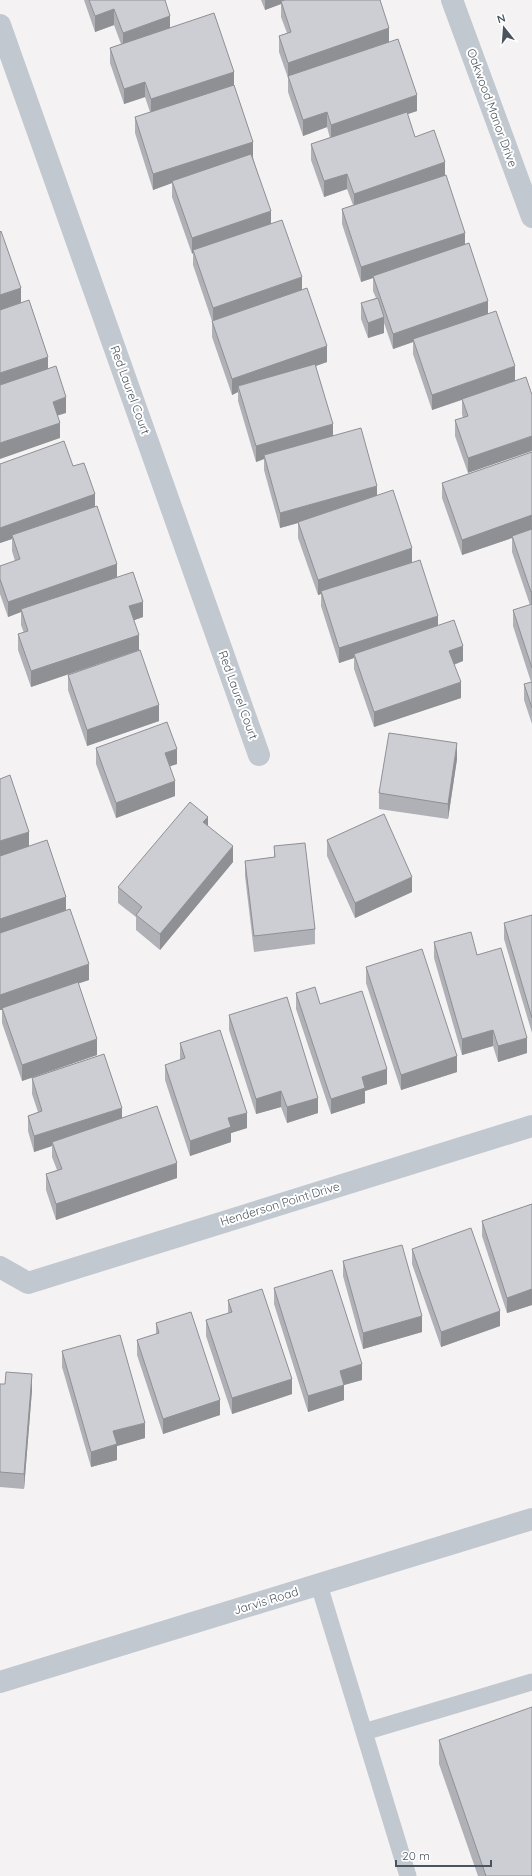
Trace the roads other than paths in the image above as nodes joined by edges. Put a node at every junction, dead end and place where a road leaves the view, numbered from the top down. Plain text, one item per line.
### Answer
1 (452, 0) edge
2 (0, 25) edge
3 (532, 217) edge
4 (259, 755) dead end
5 (532, 1126) edge
6 (0, 1267) edge
7 (532, 1519) edge
8 (319, 1585) junction
9 (0, 1682) edge
10 (532, 1682) edge
11 (364, 1732) junction
12 (408, 1876) edge

1 - 3 street, Oakwood Manor Drive
2 - 4 street, Red Laurel Court
5 - 6 street, Henderson Point Drive
7 - 8 street, Jarvis Road
8 - 9 street, Jarvis Road
8 - 11 lane
10 - 11 lane
11 - 12 lane

